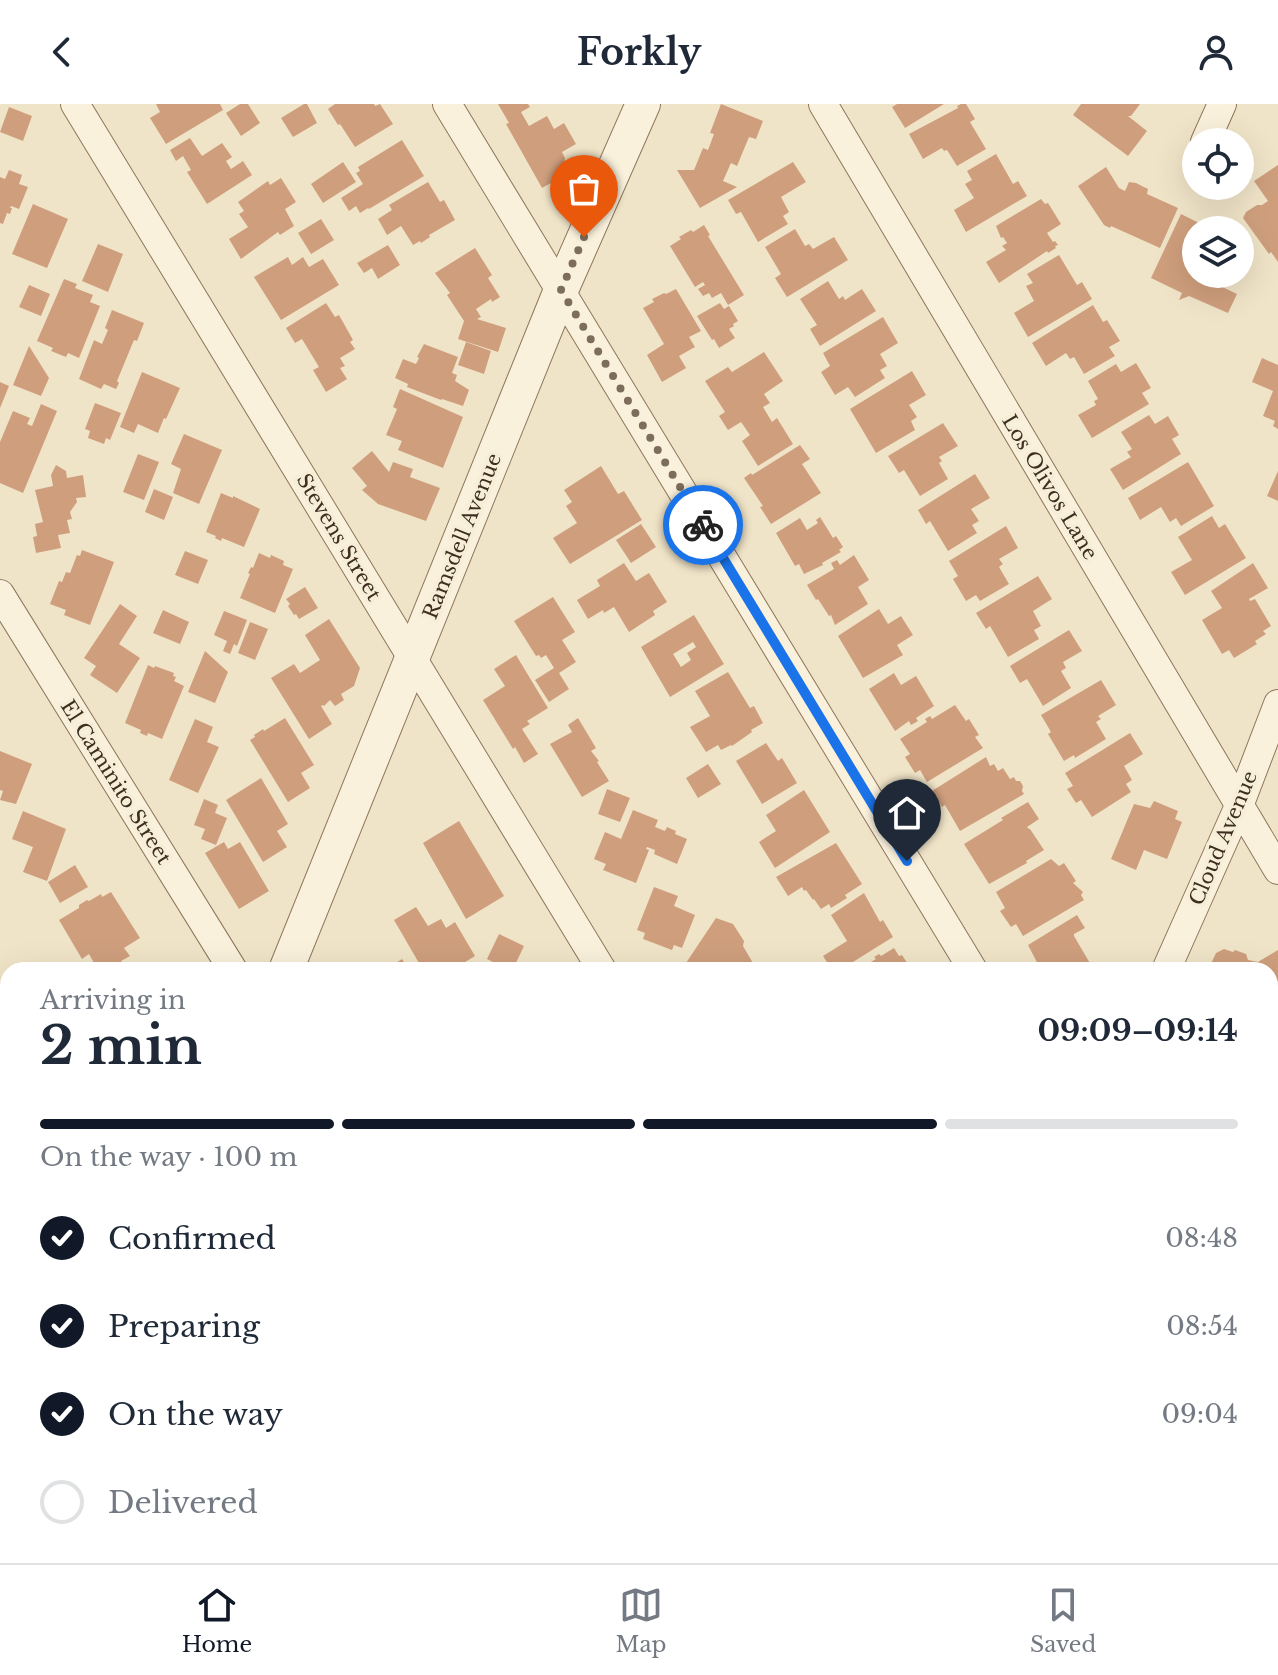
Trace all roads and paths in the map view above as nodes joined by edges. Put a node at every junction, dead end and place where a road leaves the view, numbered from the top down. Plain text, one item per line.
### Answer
1 (75, 104) edge
2 (447, 104) edge
3 (643, 104) edge
4 (823, 104) edge
5 (1222, 104) edge
6 (1211, 128) edge
7 (561, 290) junction
8 (0, 594) edge
9 (412, 658) junction
10 (1278, 704) edge
11 (1239, 806) junction
12 (1278, 870) edge
13 (228, 962) edge
14 (289, 962) edge
15 (597, 962) edge
16 (968, 962) edge
17 (1170, 962) edge

1 - 9 street, Stevens Street
2 - 7 street
3 - 7 street, Ramsdell Avenue
4 - 11 street, Los Olivos Lane
5 - 6 street
7 - 9 street, Ramsdell Avenue
7 - 16 street
8 - 13 street, El Caminito Street
9 - 14 street, Ramsdell Avenue
9 - 15 street, Stevens Street
10 - 11 street, Cloud Avenue
11 - 12 street, Los Olivos Lane
11 - 17 street, Cloud Avenue

